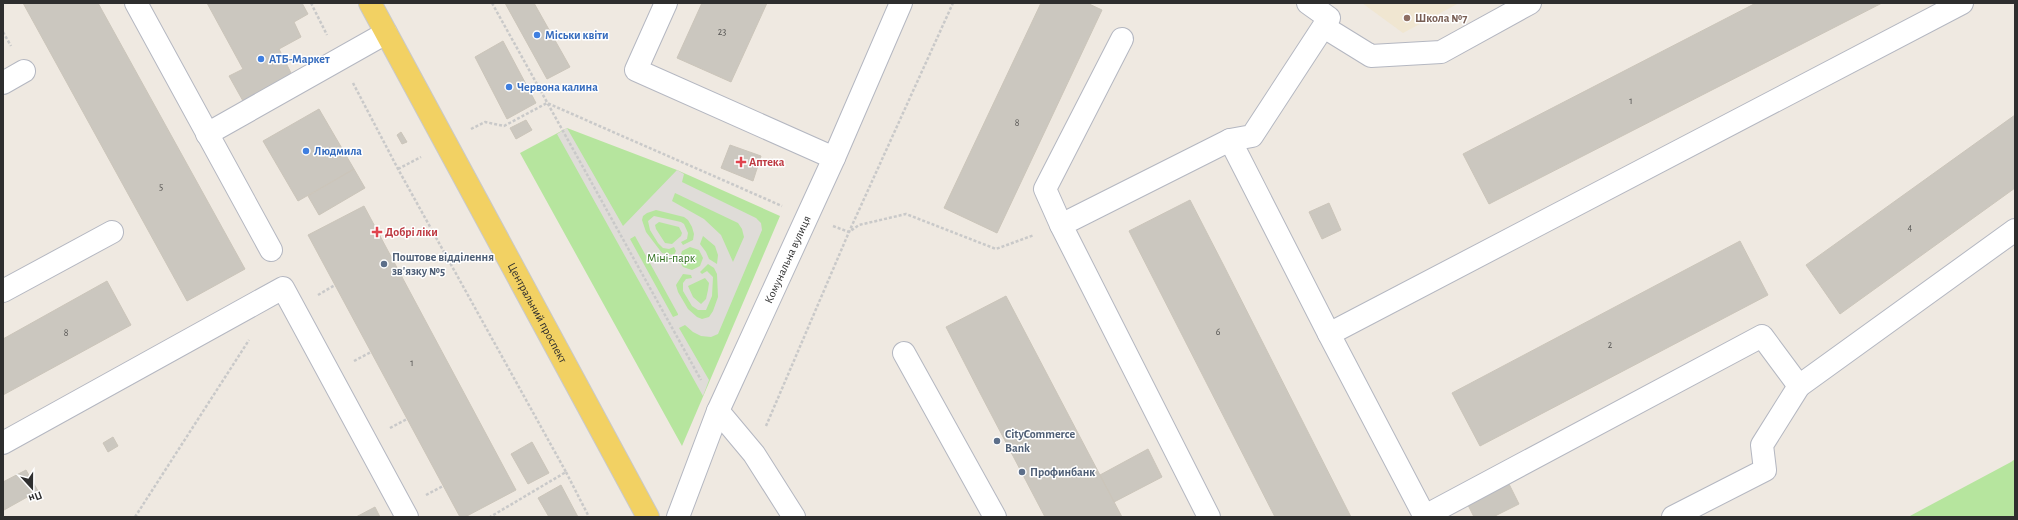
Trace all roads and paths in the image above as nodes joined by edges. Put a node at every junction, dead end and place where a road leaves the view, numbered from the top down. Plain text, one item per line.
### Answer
1 (136, 3) edge
2 (311, 3) edge
3 (370, 3) edge
4 (492, 3) edge
5 (666, 3) edge
6 (901, 3) edge
7 (953, 3) edge
8 (1308, 3) edge
9 (1530, 3) edge
10 (1962, 3) edge
11 (1324, 27) junction
12 (386, 34) junction
13 (1122, 39) dead end
14 (341, 60) junction
15 (24, 71) dead end
16 (3, 83) edge
17 (547, 103) junction
18 (207, 134) junction
19 (1230, 140) junction
20 (445, 143) junction
21 (834, 158) junction
22 (398, 169) junction
23 (807, 216) junction
24 (1061, 225) junction
25 (2015, 230) edge
26 (112, 232) dead end
27 (849, 232) junction
28 (270, 250) dead end
29 (3, 291) edge
30 (253, 334) dead end
31 (1329, 334) junction
32 (904, 353) dead end
33 (1799, 386) junction
34 (718, 411) junction
35 (3, 443) edge
36 (754, 454) junction
37 (566, 472) junction
38 (1425, 516) edge
39 (135, 517) edge
40 (407, 517) edge
41 (490, 517) edge
42 (590, 517) edge
43 (648, 517) edge
44 (678, 517) edge
45 (794, 517) edge
46 (995, 517) edge
47 (1209, 517) edge
48 (1673, 517) edge

1 - 18 street
2 - 14 path
3 - 12 main road, Центральний проспект
4 - 17 path
5 - 21 street
6 - 21 street, Комунальна вулиця
7 - 27 path
8 - 11 street
9 - 11 street
10 - 31 street
11 - 19 street
12 - 14 street
12 - 20 main road, Центральний проспект
13 - 24 street
14 - 18 street
14 - 22 path
15 - 16 street
17 - 20 path
17 - 23 path
17 - 34 path
18 - 28 street
19 - 24 street
19 - 31 street
20 - 22 path
20 - 43 main road, Центральний проспект
21 - 23 street, Комунальна вулиця
22 - 37 path
23 - 27 path
23 - 34 street, Комунальна вулиця
24 - 27 path
24 - 47 street
25 - 33 street
26 - 29 street
27 - 36 path
30 - 39 path
31 - 38 street
32 - 46 street
33 - 38 street
33 - 48 street
34 - 36 street
34 - 44 street, Комунальна вулиця
35 - 40 street
36 - 45 street
37 - 41 path
37 - 42 path

